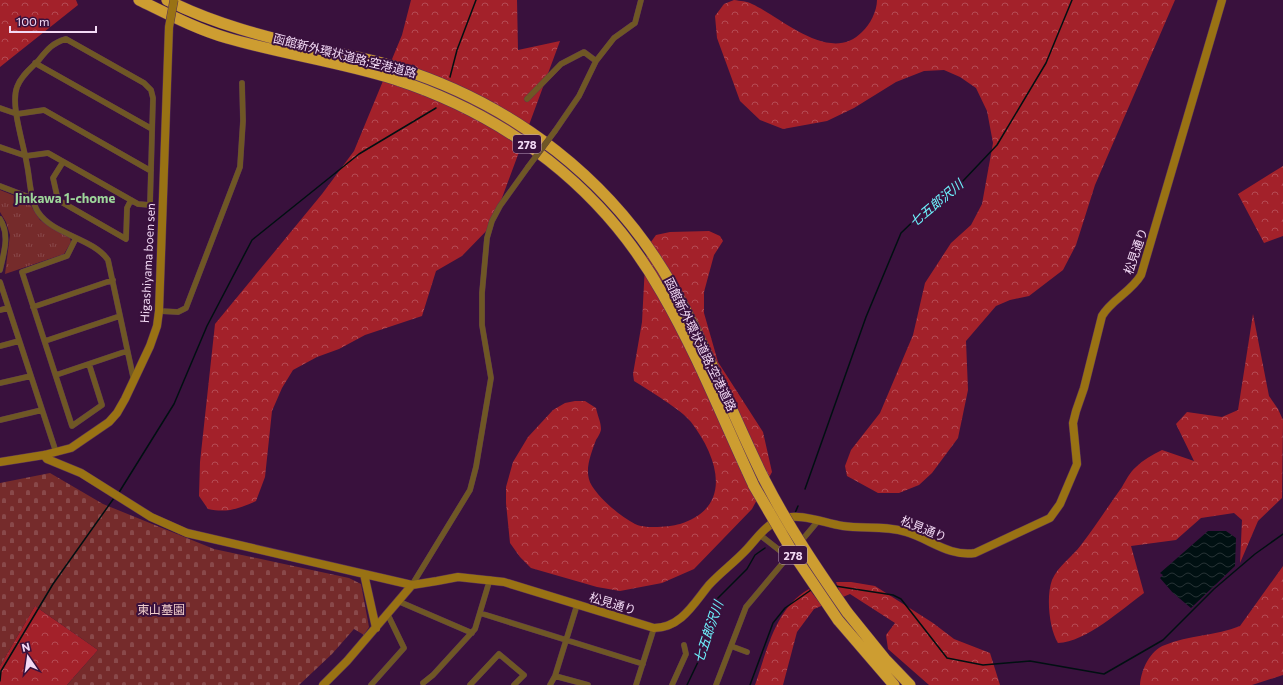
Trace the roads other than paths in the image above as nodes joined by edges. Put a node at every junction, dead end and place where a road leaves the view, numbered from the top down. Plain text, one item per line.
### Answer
1 (139, 0) edge
2 (167, 0) edge
3 (174, 0) edge
4 (641, 0) edge
5 (1222, 0) edge
6 (596, 61) junction
7 (36, 63) junction
8 (242, 83) dead end
9 (527, 100) dead end
10 (0, 108) edge
11 (17, 114) junction
12 (152, 129) junction
13 (0, 147) edge
14 (26, 156) junction
15 (63, 162) junction
16 (151, 171) junction
17 (0, 186) edge
18 (34, 199) junction
19 (131, 200) junction
20 (0, 219) edge
21 (76, 238) junction
22 (0, 270) edge
23 (113, 280) junction
24 (0, 282) edge
25 (33, 307) junction
26 (8, 308) junction
27 (0, 310) edge
28 (159, 311) junction
29 (120, 316) junction
30 (45, 340) junction
31 (20, 341) junction
32 (0, 346) edge
33 (127, 351) junction
34 (89, 364) junction
35 (56, 375) junction
36 (31, 376) junction
37 (134, 381) junction
38 (0, 383) edge
39 (42, 410) junction
40 (0, 420) edge
41 (56, 452) junction
42 (44, 454) junction
43 (0, 462) edge
44 (818, 521) junction
45 (760, 535) junction
46 (788, 557) junction
47 (364, 574) junction
48 (490, 579) junction
49 (412, 585) junction
50 (400, 602) junction
51 (577, 605) junction
52 (480, 613) junction
53 (388, 615) junction
54 (376, 628) junction
55 (654, 628) junction
56 (472, 633) junction
57 (566, 640) junction
58 (684, 645) dead end
59 (731, 646) junction
60 (746, 652) dead end
61 (643, 664) junction
62 (555, 676) junction
63 (423, 683) dead end
64 (322, 685) edge
65 (371, 685) edge
66 (470, 685) edge
67 (514, 685) edge
68 (550, 685) edge
69 (588, 685) edge
70 (636, 685) edge
71 (672, 685) edge
72 (716, 685) edge
73 (894, 685) edge
74 (910, 685) edge

1 - 73 highway, 函館新外環状道路;空港道路 / 278, bridge
2 - 74 highway, 函館新外環状道路;空港道路 / 278, bridge
3 - 28 street, Higashiyama boen sen, bridge
4 - 6 street
5 - 44 street, 松見通り
6 - 9 street
6 - 49 street, bridge
7 - 11 street
7 - 12 street
7 - 12 street
8 - 28 street
10 - 11 street
11 - 14 street
11 - 16 street
12 - 16 street
13 - 14 street
14 - 15 street
14 - 18 street
15 - 19 street
15 - 19 street
16 - 19 street
17 - 18 street
18 - 21 street
20 - 22 street
21 - 23 street
21 - 25 street
23 - 25 street
23 - 29 street
24 - 26 street
25 - 30 street
26 - 27 street
26 - 31 street
28 - 37 street, Higashiyama boen sen
29 - 30 street
29 - 33 street
30 - 35 street
31 - 32 street
31 - 36 street
33 - 34 street
33 - 37 street
34 - 35 street
34 - 35 street
36 - 38 street
36 - 39 street
37 - 41 street, Higashiyama boen sen
39 - 40 street
39 - 41 street
41 - 42 street, Higashiyama boen sen
42 - 43 street, Higashiyama boen sen
42 - 47 street
44 - 45 street, 松見通り
44 - 46 street
45 - 46 street
45 - 55 street, 松見通り
46 - 59 street
47 - 49 street
47 - 54 street
48 - 49 street, 松見通り
48 - 51 street, 松見通り
48 - 52 street
49 - 50 street
50 - 53 street
50 - 56 street
51 - 55 street, 松見通り
51 - 57 street
52 - 56 street
52 - 57 street
53 - 54 street
53 - 65 street
54 - 64 street
55 - 61 street
56 - 63 street
57 - 61 street
57 - 62 street
58 - 71 street
59 - 60 street
59 - 72 street
61 - 70 street
62 - 68 street
62 - 69 street
66 - 67 street

